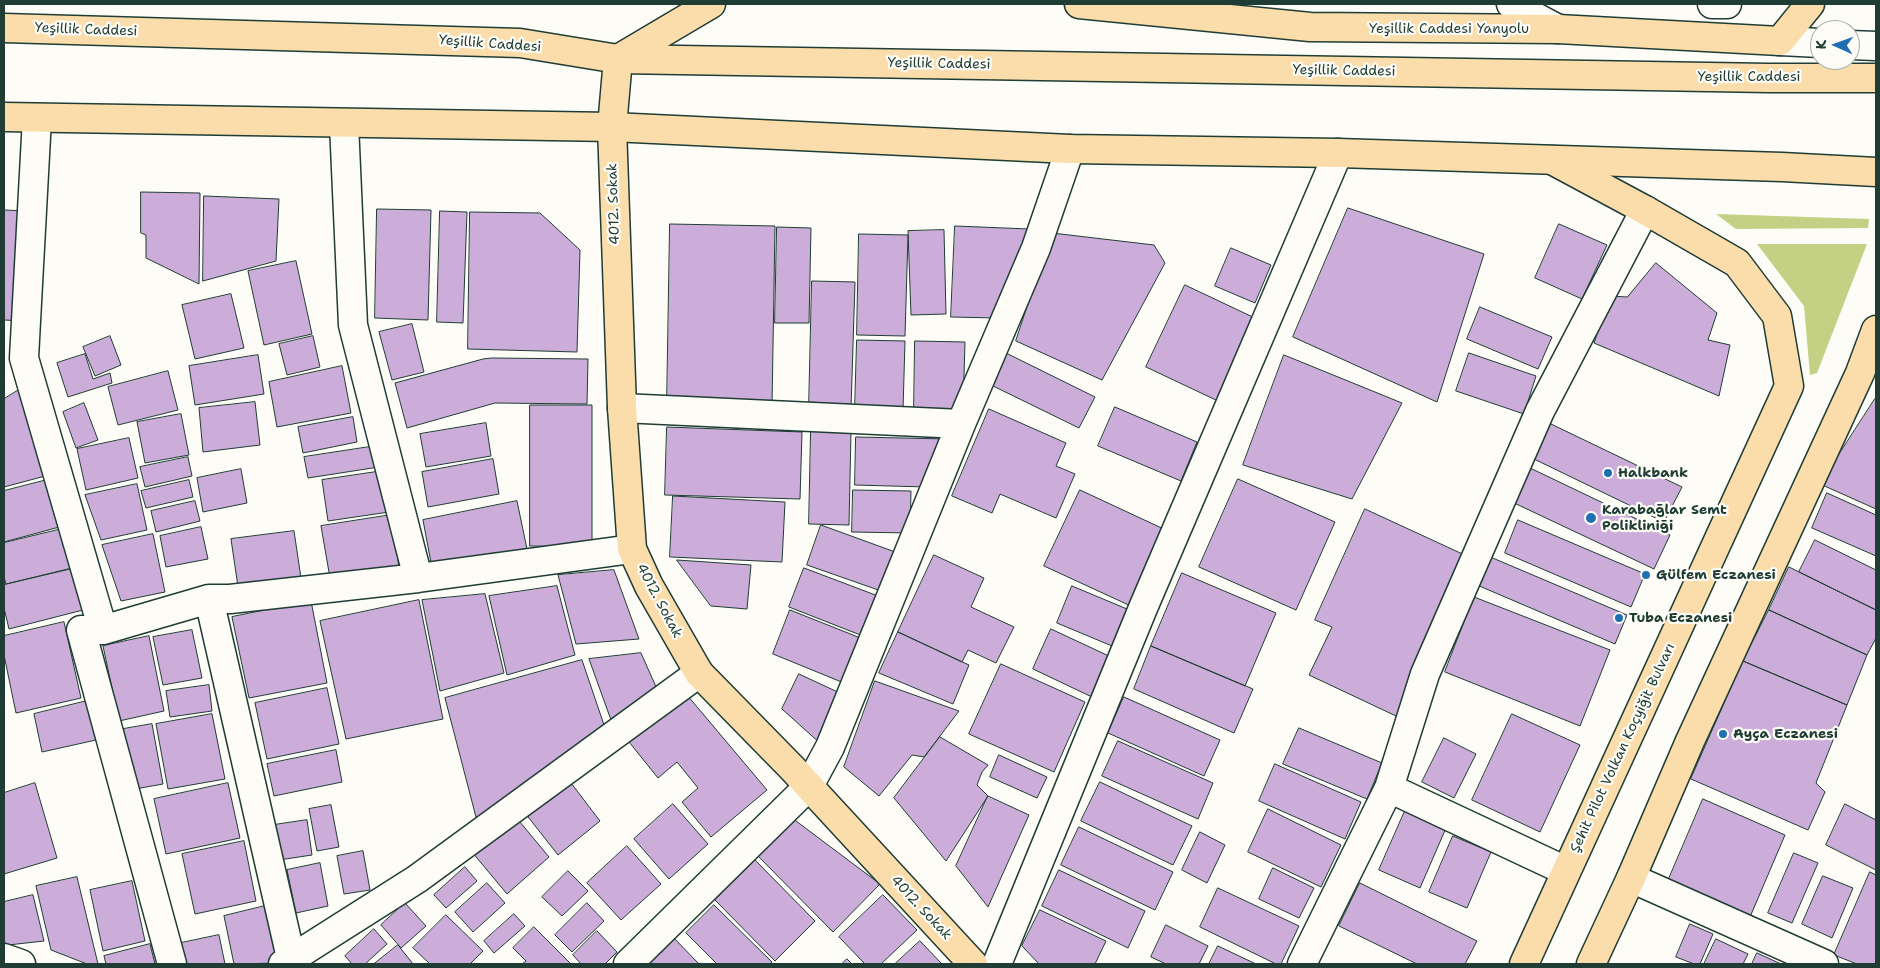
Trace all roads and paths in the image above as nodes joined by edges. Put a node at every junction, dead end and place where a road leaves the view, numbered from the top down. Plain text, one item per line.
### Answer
1 (711, 4) edge
2 (1079, 4) edge
3 (1511, 4) edge
4 (1712, 4) edge
5 (1727, 4) edge
6 (1810, 4) edge
7 (4, 28) edge
8 (1558, 30) junction
9 (1780, 41) junction
10 (1810, 42) edge
11 (1860, 45) edge
12 (1876, 46) edge
13 (618, 59) junction
14 (1876, 78) edge
15 (4, 117) edge
16 (36, 118) junction
17 (344, 124) junction
18 (612, 128) junction
19 (1070, 148) junction
20 (1338, 153) junction
21 (1552, 160) junction
22 (1876, 172) edge
23 (1644, 210) junction
24 (1876, 330) edge
25 (622, 408) junction
26 (961, 424) junction
27 (632, 549) junction
28 (418, 578) junction
29 (209, 599) junction
30 (102, 630) junction
31 (699, 673) junction
32 (809, 786) junction
33 (1389, 788) junction
34 (1566, 871) junction
35 (1631, 878) junction
36 (4, 958) edge
37 (287, 961) edge
38 (21, 964) edge
39 (172, 964) edge
40 (628, 964) edge
41 (973, 964) edge
42 (997, 964) edge
43 (1302, 964) edge
44 (1524, 964) edge
45 (1591, 964) edge
46 (1824, 964) edge

1 - 13 main road
2 - 8 main road, Yeşillik Caddesi Yanyolu
3 - 8 street
4 - 5 street
6 - 9 main road
7 - 13 main road, Yeşillik Caddesi
8 - 9 main road, Yeşillik Caddesi Yanyolu
9 - 10 street, Yeşillik Caddesi Yanyolu
11 - 12 street
13 - 14 main road, Yeşillik Caddesi
13 - 18 main road, 4012. Sokak
15 - 16 main road
16 - 17 main road
16 - 30 street
17 - 18 main road
17 - 28 street
18 - 19 main road
18 - 25 main road, 4012. Sokak
19 - 20 main road
19 - 26 street
20 - 21 main road
20 - 42 street
21 - 22 main road
21 - 23 main road, Şehit Pilot Volkan Koçyiğit Bulvarı
23 - 33 street
23 - 34 main road, Şehit Pilot Volkan Koçyiğit Bulvarı
24 - 35 main road
25 - 26 street
25 - 27 main road, 4012. Sokak
26 - 32 street
27 - 28 street
27 - 31 main road, 4012. Sokak
28 - 29 street
29 - 30 street
29 - 37 street
30 - 39 street
31 - 32 main road, 4012. Sokak
31 - 37 street
32 - 40 street
32 - 41 main road, 4012. Sokak
33 - 34 street
33 - 43 street
34 - 44 main road, Şehit Pilot Volkan Koçyiğit Bulvarı
35 - 45 main road
35 - 46 street
36 - 38 street

